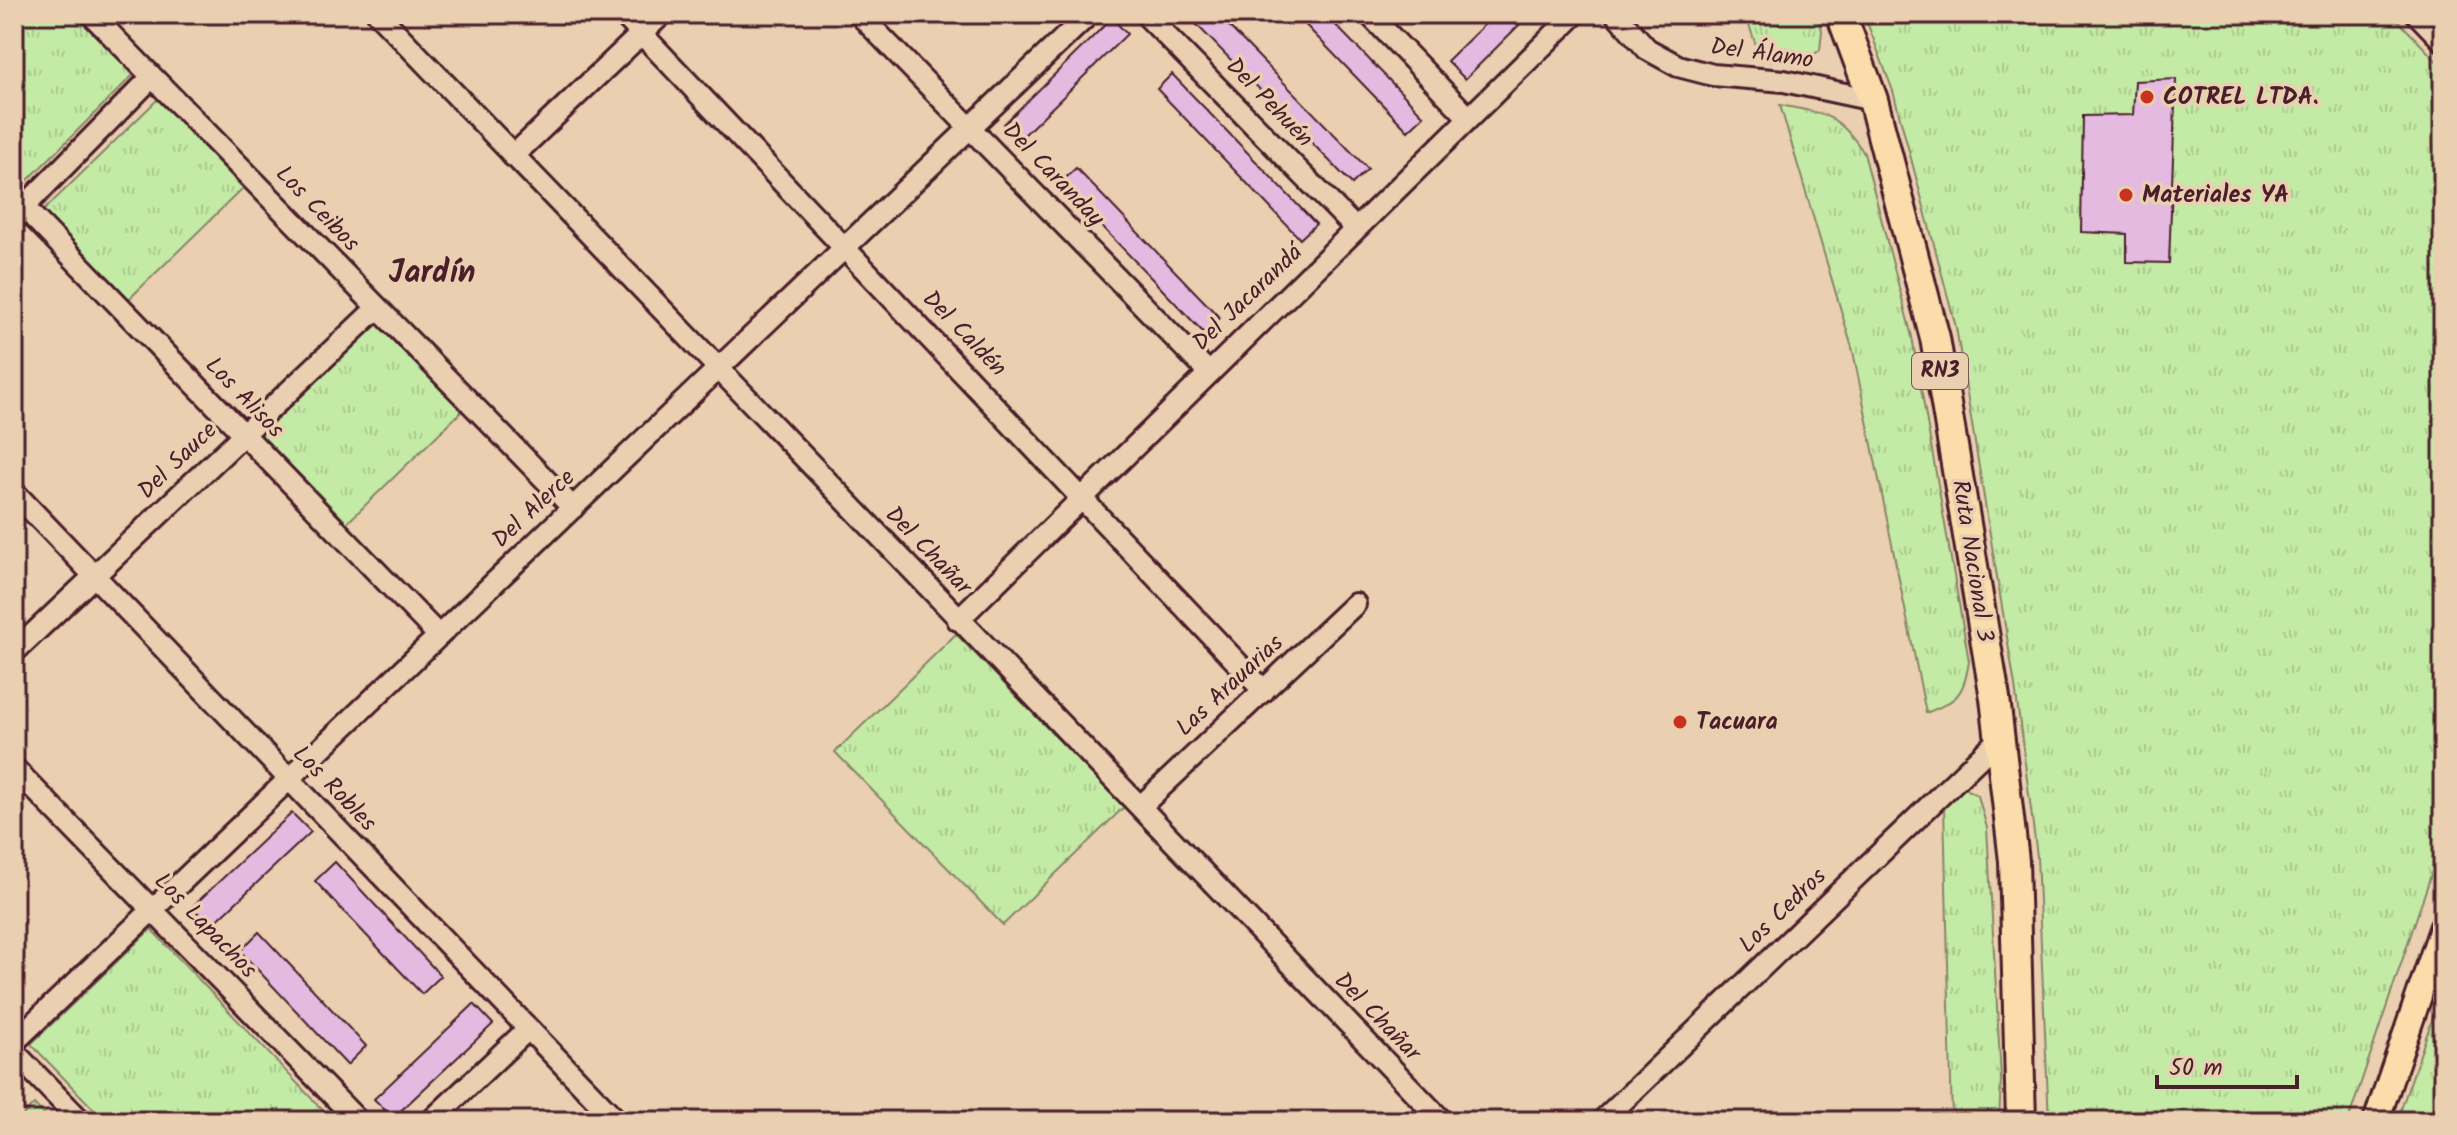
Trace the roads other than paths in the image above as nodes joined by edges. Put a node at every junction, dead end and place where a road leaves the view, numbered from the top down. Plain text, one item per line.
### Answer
1 (91, 14) edge
2 (378, 14) edge
3 (623, 14) edge
4 (662, 14) edge
5 (859, 14) edge
6 (1089, 14) edge
7 (1145, 14) edge
8 (1369, 14) edge
9 (1575, 14) edge
10 (1616, 14) edge
11 (1841, 14) edge
12 (2417, 14) edge
13 (641, 33) junction
14 (2443, 41) edge
15 (152, 77) junction
16 (1873, 100) junction
17 (1469, 118) junction
18 (970, 127) junction
19 (513, 156) junction
20 (17, 207) edge
21 (1356, 229) junction
22 (845, 247) junction
23 (377, 308) junction
24 (718, 369) junction
25 (1209, 373) junction
26 (243, 434) junction
27 (14, 492) edge
28 (1083, 497) junction
29 (573, 508) junction
30 (95, 576) junction
31 (1355, 604) dead end
32 (958, 620) junction
33 (437, 634) junction
34 (14, 652) edge
35 (1264, 691) junction
36 (2000, 738) junction
37 (14, 768) edge
38 (289, 780) junction
39 (1141, 806) junction
40 (153, 910) junction
41 (2443, 926) edge
42 (527, 1030) junction
43 (14, 1042) edge
44 (14, 1052) edge
45 (81, 1121) edge
46 (358, 1121) edge
47 (431, 1121) edge
48 (617, 1121) edge
49 (1442, 1121) edge
50 (1602, 1121) edge
51 (2021, 1121) edge
52 (2376, 1121) edge

1 - 15 street, Los Ceibos
2 - 19 street, Del Chañar
3 - 13 street, Del Caldén
4 - 13 street
5 - 18 street, Del Caranday
6 - 18 street, Del Alerce
7 - 21 street, Del Pehuén
8 - 17 street
9 - 17 street, Del Jacarandá
10 - 16 street, Del Álamo
11 - 16 highway, Ruta Nacional 3 / RN3
12 - 14 street
13 - 19 street
13 - 22 street, Del Caldén
15 - 20 street
15 - 23 street, Los Ceibos
16 - 36 highway, Ruta Nacional 3 / RN3
17 - 21 street, Del Jacarandá
18 - 22 street, Del Alerce
18 - 25 street, Del Caranday
19 - 24 street, Del Chañar
20 - 26 street, Los Alisos
21 - 25 street, Del Jacarandá
22 - 24 street, Del Alerce
22 - 28 street, Del Caldén
23 - 26 street, Del Sauce
23 - 29 street, Los Ceibos
24 - 29 street, Del Alerce
24 - 32 street, Del Chañar
25 - 28 street, Del Jacarandá
26 - 30 street, Del Sauce
26 - 33 street, Los Alisos
27 - 30 street, Los Robles
28 - 32 street, Del Jacarandá
28 - 35 street, Del Caldén
29 - 33 street, Del Alerce
30 - 34 street, Del Sauce
30 - 38 street, Los Robles
31 - 35 street, Las Arauarias
32 - 39 street, Del Chañar
33 - 38 street, Del Alerce
35 - 39 street, Las Arauarias
36 - 50 street, Los Cedros
36 - 51 highway, Ruta Nacional 3 / RN3
37 - 40 street, Los Lapachos
38 - 40 street, Del Alerce
38 - 42 street, Los Robles
39 - 49 street, Del Chañar
40 - 43 street, Del Alerce
40 - 46 street, Los Lapachos
41 - 52 main road
42 - 47 street
42 - 48 street, Los Robles
44 - 45 street

